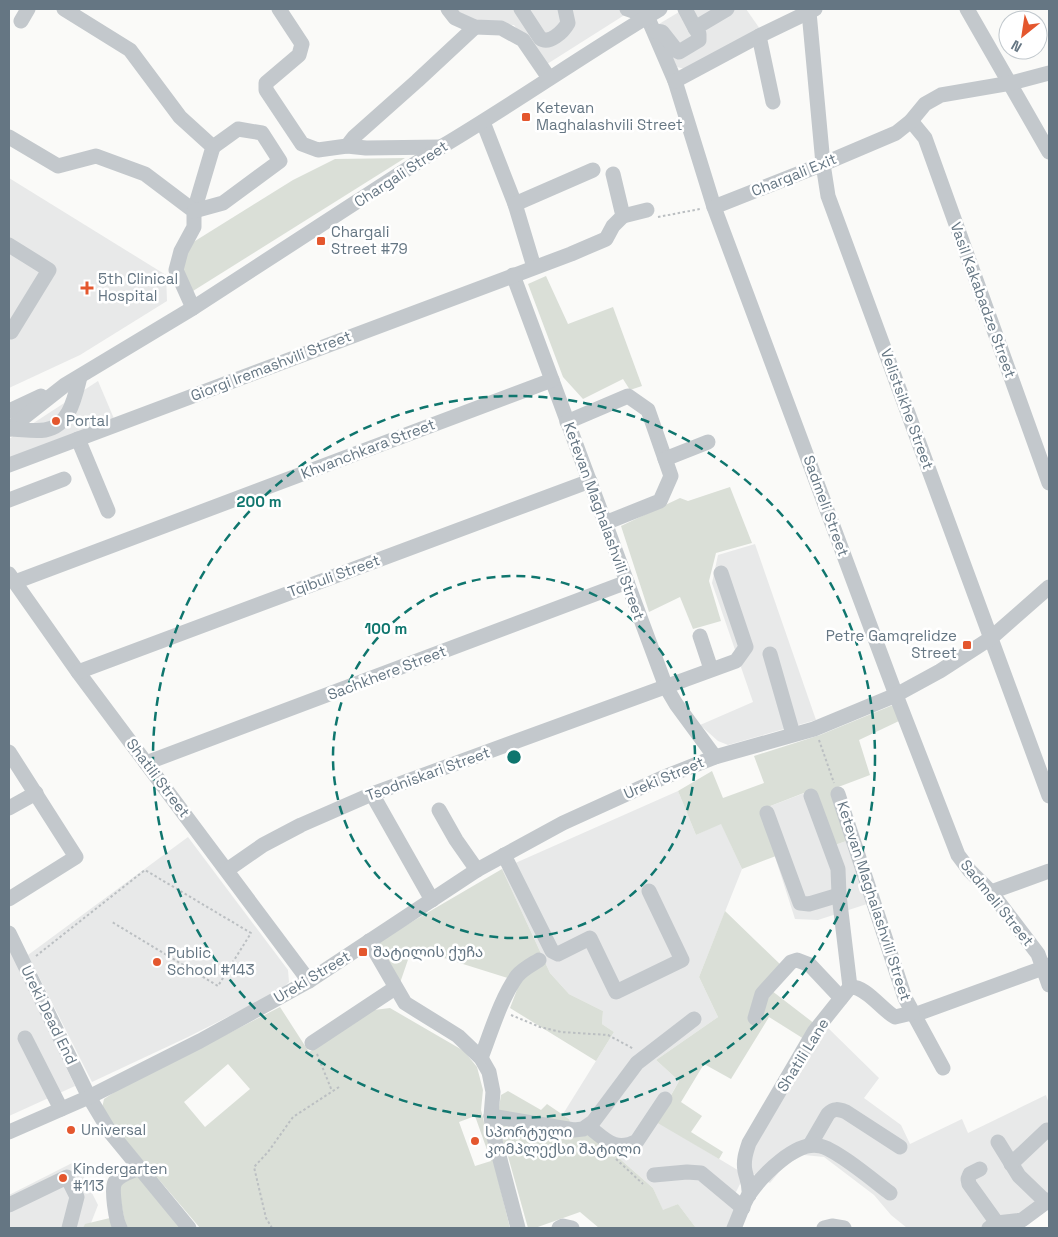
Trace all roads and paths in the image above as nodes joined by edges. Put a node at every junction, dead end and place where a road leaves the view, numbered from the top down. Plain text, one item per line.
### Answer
1 (64, 9) edge
2 (448, 9) edge
3 (521, 9) edge
4 (565, 9) edge
5 (627, 9) edge
6 (685, 9) edge
7 (727, 9) edge
8 (967, 9) edge
9 (284, 10) edge
10 (812, 10) edge
11 (654, 12) edge
12 (475, 27) junction
13 (695, 28) junction
14 (654, 31) junction
15 (759, 36) junction
16 (1049, 72) edge
17 (549, 78) junction
18 (675, 81) junction
19 (1011, 83) junction
20 (773, 102) dead end
21 (911, 121) junction
22 (483, 122) junction
23 (9, 137) edge
24 (347, 146) junction
25 (213, 147) junction
26 (441, 147) junction
27 (1049, 152) edge
28 (823, 164) junction
29 (593, 170) dead end
30 (613, 174) dead end
31 (515, 204) junction
32 (714, 206) junction
33 (194, 212) junction
34 (649, 214) joint
35 (618, 221) junction
36 (9, 246) edge
37 (534, 267) junction
38 (513, 275) junction
39 (193, 308) junction
40 (10, 333) edge
41 (80, 376) junction
42 (552, 380) junction
43 (66, 385) junction
44 (9, 411) edge
45 (567, 422) junction
46 (9, 429) edge
47 (78, 439) junction
48 (708, 442) dead end
49 (665, 459) junction
50 (9, 465) edge
51 (64, 479) dead end
52 (590, 481) junction
53 (1049, 483) edge
54 (9, 500) edge
55 (108, 511) dead end
56 (605, 523) junction
57 (721, 573) dead end
58 (12, 578) edge
59 (627, 582) junction
60 (1049, 587) edge
61 (700, 636) dead end
62 (991, 638) junction
63 (770, 654) dead end
64 (711, 669) junction
65 (78, 672) junction
66 (666, 687) junction
67 (896, 695) junction
68 (814, 729) junction
69 (793, 734) junction
70 (9, 752) edge
71 (715, 757) junction
72 (146, 764) junction
73 (36, 793) junction
74 (372, 794) junction
75 (838, 794) joint
76 (811, 796) dead end
77 (1049, 796) edge
78 (9, 808) edge
79 (439, 810) dead end
80 (767, 813) dead end
81 (504, 855) junction
82 (227, 870) junction
83 (477, 870) junction
84 (1049, 871) edge
85 (649, 892) dead end
86 (991, 892) junction
87 (839, 894) junction
88 (9, 899) edge
89 (432, 900) junction
90 (112, 922) dead end
91 (9, 936) edge
92 (369, 942) junction
93 (539, 960) dead end
94 (24, 965) junction
95 (1046, 967) edge
96 (309, 981) junction
97 (1049, 985) edge
98 (395, 988) junction
99 (845, 993) junction
100 (500, 1010) junction
101 (913, 1014) junction
102 (694, 1018) dead end
103 (755, 1018) dead end
104 (25, 1038) dead end
105 (312, 1043) joint
106 (645, 1056) junction
107 (481, 1058) junction
108 (943, 1068) dead end
109 (339, 1087) dead end
110 (332, 1091) junction
111 (88, 1097) junction
112 (665, 1099) dead end
113 (61, 1109) junction
114 (491, 1116) junction
115 (588, 1126) junction
116 (1047, 1130) dead end
117 (9, 1132) edge
118 (998, 1142) dead end
119 (810, 1145) junction
120 (624, 1146) junction
121 (900, 1147) dead end
122 (1011, 1164) junction
123 (139, 1168) junction
124 (980, 1169) dead end
125 (654, 1175) joint
126 (890, 1192) dead end
127 (746, 1201) junction
128 (1048, 1201) edge
129 (9, 1205) edge
130 (993, 1226) edge
131 (69, 1228) edge
132 (120, 1228) edge
133 (189, 1228) edge
134 (272, 1228) edge
135 (518, 1228) edge
136 (559, 1228) edge
137 (572, 1228) edge
138 (734, 1228) edge
139 (824, 1228) edge
140 (844, 1228) edge

1 - 25 street
2 - 12 street
3 - 4 street
5 - 11 street
6 - 13 street
7 - 13 street
8 - 19 street
9 - 24 street
10 - 15 street
10 - 28 street, Velistsikhe Street
11 - 14 street, Sadmeli Street
11 - 17 street, Chargali Street
12 - 17 street
12 - 24 street
13 - 14 street
14 - 18 street, Sadmeli Street
15 - 18 street
15 - 20 street
16 - 19 street, Chargali Exit
17 - 22 street, Chargali Street
18 - 32 street, Sadmeli Street
19 - 21 street, Chargali Exit
19 - 27 street
21 - 28 street, Chargali Exit
21 - 53 street, Vasil Kakabadze Street
22 - 26 street, Chargali Street
22 - 31 street
23 - 33 street
24 - 26 street
25 - 33 street
25 - 33 street
26 - 39 street, Chargali Street
28 - 32 street, Chargali Exit
28 - 62 street, Velistsikhe Street
29 - 31 street
30 - 35 street
31 - 37 street
32 - 34 path
32 - 67 street, Sadmeli Street
33 - 39 street
34 - 35 street
35 - 37 street
36 - 40 street
37 - 38 street, Giorgi Iremashvili Street
38 - 42 street, Ketevan Maghalashvili Street
38 - 47 street, Giorgi Iremashvili Street
39 - 41 street, Chargali Street
41 - 43 street, Chargali Street
41 - 46 street
42 - 45 street, Ketevan Maghalashvili Street
42 - 58 street, Khvanchkara Street
43 - 44 street, Chargali Street
43 - 46 street, Chargali Street
45 - 49 street
45 - 52 street, Ketevan Maghalashvili Street
47 - 50 street, Giorgi Iremashvili Street
47 - 55 street
48 - 49 street
49 - 56 street
51 - 54 street
52 - 56 street, Ketevan Maghalashvili Street
52 - 65 street, Tqibuli Street
56 - 59 street, Ketevan Maghalashvili Street
57 - 64 street, Tsodniskari Street
58 - 65 street, Shatili Street
59 - 66 street, Ketevan Maghalashvili Street
59 - 72 street, Sachkhere Street
60 - 62 street
61 - 64 street
62 - 67 street
62 - 77 street, Velistsikhe Street
63 - 69 street
64 - 66 street, Tsodniskari Street
65 - 72 street, Shatili Street
66 - 71 street, Ketevan Maghalashvili Street
66 - 74 street, Tsodniskari Street
67 - 68 street
67 - 86 street, Sadmeli Street
68 - 69 street
68 - 75 path, Ketevan Maghalashvili Street
69 - 71 street
70 - 73 street
71 - 81 street, Ureki Street
72 - 82 street, Shatili Street
73 - 78 street
73 - 88 street
74 - 82 street, Tsodniskari Street
74 - 89 street
75 - 101 street, Ketevan Maghalashvili Street
76 - 87 street
79 - 83 street
80 - 87 street
81 - 83 street, Ureki Street
81 - 85 street
82 - 96 street, Shatili Street
83 - 89 street, Ureki Street
84 - 86 street
86 - 95 street, Sadmeli Street
87 - 99 street
89 - 92 street, Ureki Street
90 - 94 path
91 - 94 street, Ureki Dead End
92 - 96 street, Ureki Street
92 - 98 street
93 - 100 street
94 - 111 street, Ureki Dead End
95 - 97 street, Sadmeli Street
95 - 101 street
96 - 111 street, Ureki Street
98 - 105 street
98 - 107 street
99 - 101 street
99 - 103 street
99 - 127 street, Shatili Lane
100 - 106 path
100 - 107 street
101 - 108 street, Ketevan Maghalashvili Street
102 - 106 street
104 - 113 street
105 - 110 path
106 - 115 street
107 - 114 street
109 - 110 path
110 - 134 path
111 - 113 street, Ureki Street
111 - 123 street, Ureki Dead End
112 - 120 street
113 - 117 street, Ureki Street
114 - 115 street
114 - 135 street
115 - 120 street
116 - 122 street
118 - 122 street
119 - 121 street
119 - 126 street
119 - 127 street
120 - 125 path
122 - 128 street
123 - 132 street
123 - 133 street, Ureki Dead End
124 - 130 street
125 - 127 street
127 - 138 street
128 - 130 street
129 - 131 street
136 - 137 street
139 - 140 street

